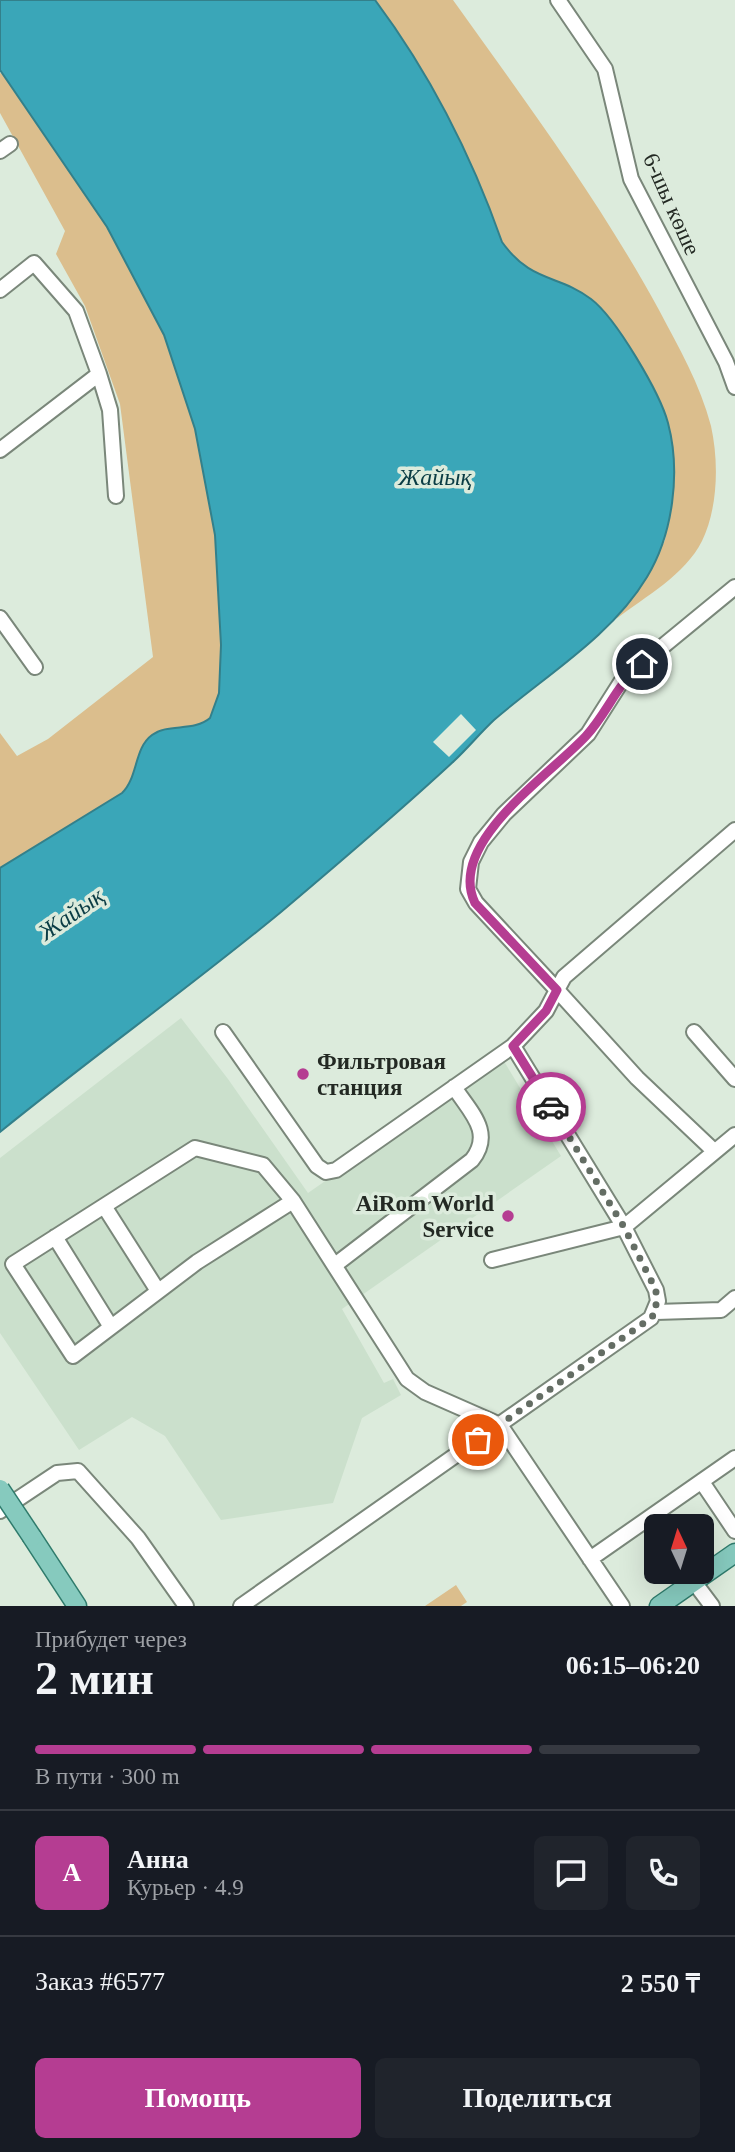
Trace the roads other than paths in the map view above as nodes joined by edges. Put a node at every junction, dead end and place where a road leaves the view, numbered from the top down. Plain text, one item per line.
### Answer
1 (558, 0) edge
2 (0, 290) edge
3 (99, 374) junction
4 (735, 387) edge
5 (0, 450) edge
6 (116, 496) dead end
7 (735, 587) edge
8 (0, 618) edge
9 (35, 667) dead end
10 (735, 830) edge
11 (557, 990) junction
12 (222, 1032) dead end
13 (694, 1032) dead end
14 (513, 1046) junction
15 (735, 1079) edge
16 (454, 1087) junction
17 (735, 1135) edge
18 (713, 1150) junction
19 (293, 1201) junction
20 (104, 1206) junction
21 (624, 1227) junction
22 (55, 1237) junction
23 (492, 1260) dead end
24 (335, 1265) junction
25 (158, 1292) junction
26 (735, 1298) edge
27 (656, 1312) junction
28 (111, 1327) junction
29 (500, 1425) junction
30 (735, 1458) edge
31 (702, 1482) junction
32 (0, 1489) edge
33 (0, 1511) edge
34 (735, 1531) edge
35 (735, 1553) edge
36 (590, 1559) junction
37 (714, 1568) edge
38 (691, 1584) edge
39 (696, 1584) edge
40 (77, 1606) edge
41 (186, 1606) edge
42 (241, 1606) edge
43 (622, 1606) edge
44 (659, 1606) edge
45 (712, 1606) edge

1 - 4 street, 6-шы көше
2 - 3 street
3 - 5 street
3 - 6 street
7 - 11 street
8 - 9 street
10 - 11 street
11 - 14 street
11 - 18 street
12 - 16 street
13 - 15 street
14 - 16 street
14 - 21 street
16 - 24 street
17 - 18 street
18 - 21 street
19 - 20 street
19 - 24 street
19 - 25 street
20 - 22 street
20 - 25 street
21 - 23 street
21 - 27 street
22 - 28 street
22 - 28 street
24 - 29 street
25 - 28 street
26 - 27 street
27 - 29 street
29 - 36 street
29 - 42 street
30 - 31 street
31 - 34 street
31 - 36 street
32 - 40 main road, bridge
33 - 41 street
35 - 37 main road
36 - 43 street
38 - 44 main road
39 - 45 street

